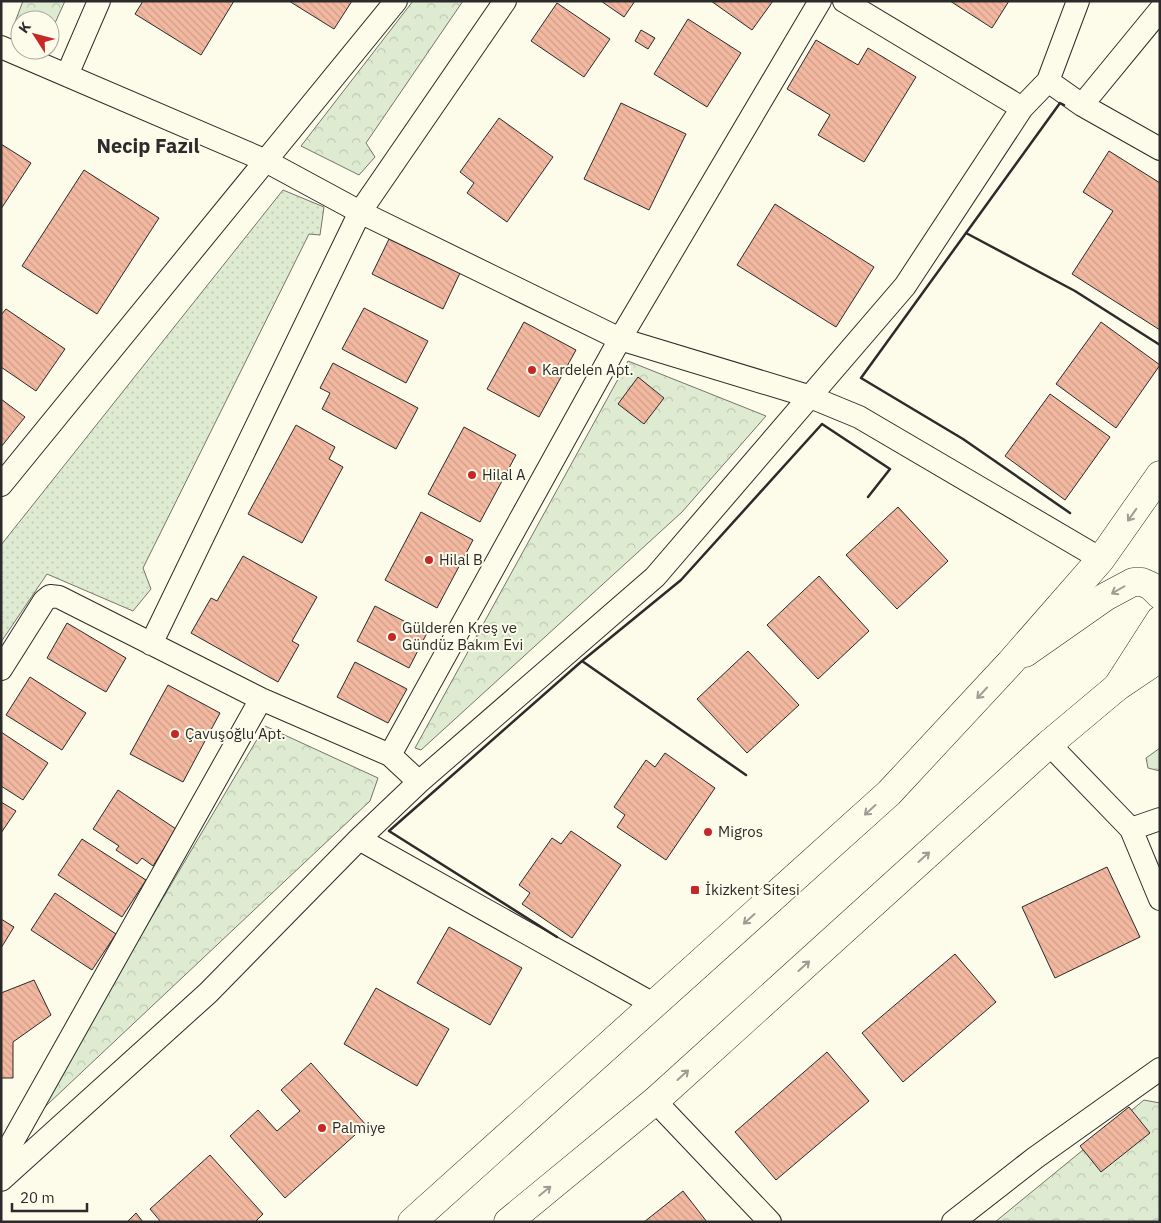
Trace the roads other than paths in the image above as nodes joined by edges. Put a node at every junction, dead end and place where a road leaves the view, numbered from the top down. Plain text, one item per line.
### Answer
1 (99, 1) edge
2 (396, 1) edge
3 (505, 1) edge
4 (820, 1) edge
5 (844, 1) edge
6 (1078, 1) edge
7 (1160, 10) edge
8 (1, 48) edge
9 (67, 75) junction
10 (1048, 80) junction
11 (1082, 105) junction
12 (1022, 108) junction
13 (1160, 149) edge
14 (264, 160) junction
15 (360, 212) junction
16 (620, 339) junction
17 (808, 396) junction
18 (1160, 475) edge
19 (1, 485) edge
20 (1101, 559) junction
21 (1160, 595) edge
22 (1160, 620) edge
23 (151, 644) junction
24 (1160, 658) edge
25 (1010, 663) junction
26 (1, 669) edge
27 (1160, 675) edge
28 (1117, 686) junction
29 (261, 699) junction
30 (1049, 744) junction
31 (390, 755) junction
32 (419, 782) junction
33 (1160, 819) edge
34 (1131, 829) junction
35 (359, 839) junction
36 (1160, 899) edge
37 (654, 1005) junction
38 (1160, 1069) edge
39 (655, 1101) junction
40 (1, 1162) edge
41 (1, 1180) edge
42 (412, 1222) edge
43 (508, 1222) edge
44 (770, 1222) edge
45 (953, 1222) edge

1 - 9 street
2 - 14 street
3 - 15 street
4 - 16 street
5 - 12 street
6 - 10 street
7 - 11 street
8 - 9 street
9 - 14 street
10 - 11 street
10 - 12 street
11 - 13 street
12 - 17 street
14 - 15 street
14 - 19 street
15 - 16 street
15 - 23 street
16 - 17 street
16 - 31 street
17 - 20 street
17 - 32 street
18 -> 20 main road
20 - 25 main road
21 -> 25 main road
22 - 28 main road
23 - 26 street
23 - 29 street
24 - 28 main road
25 -> 37 main road
27 - 28 main road
28 - 30 main road
29 - 31 street
29 - 40 street
30 - 34 street
39 -> 30 main road
31 - 32 street
32 - 35 street
33 - 34 street
34 - 36 street
35 - 37 street
35 - 41 street
37 - 42 main road
38 - 45 street
43 -> 39 main road
39 - 44 street

